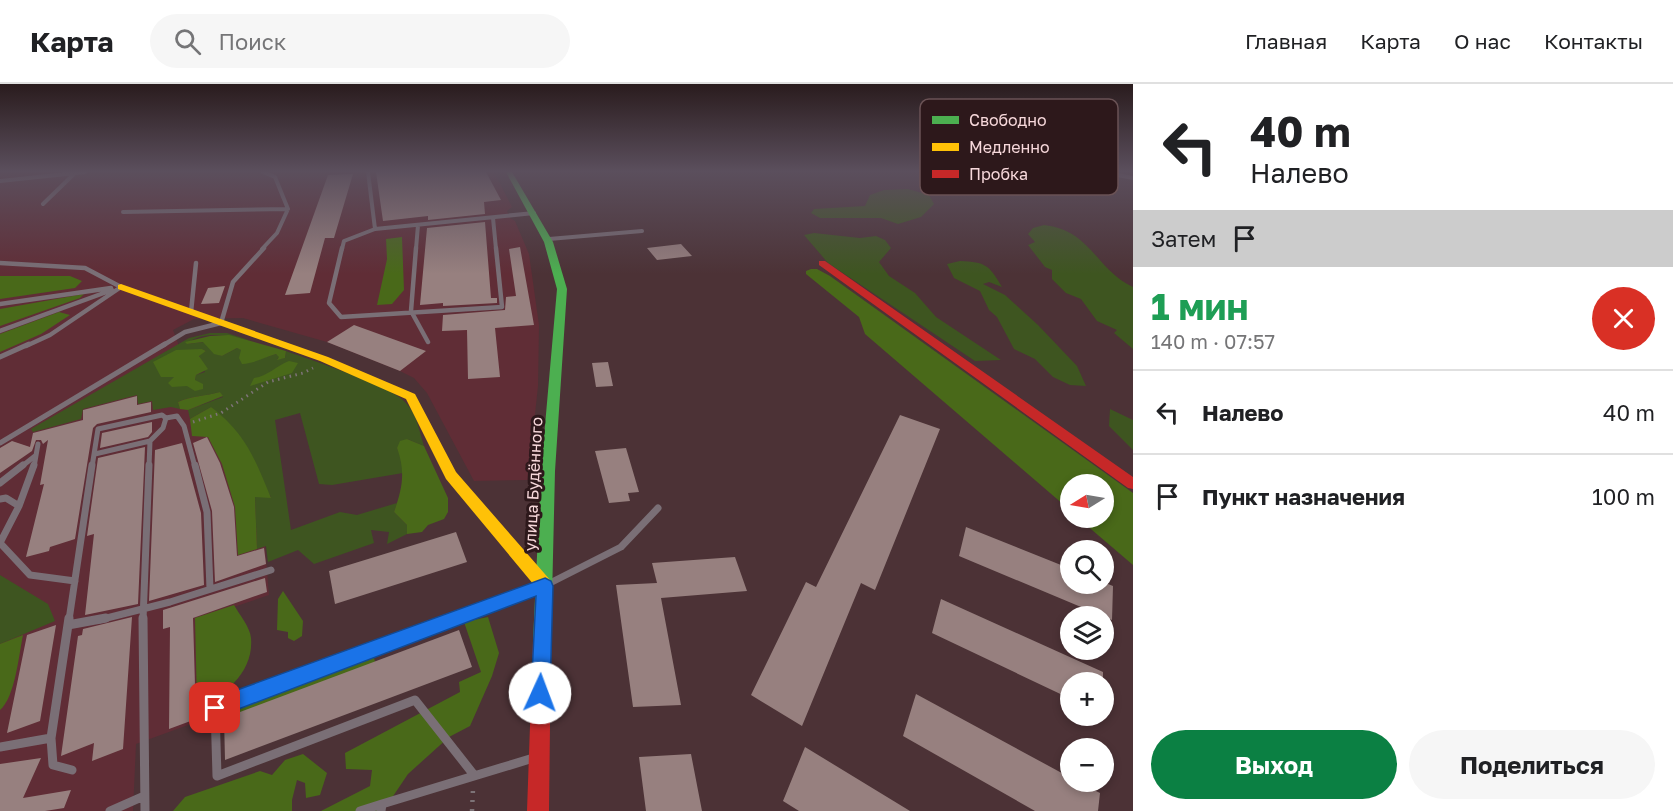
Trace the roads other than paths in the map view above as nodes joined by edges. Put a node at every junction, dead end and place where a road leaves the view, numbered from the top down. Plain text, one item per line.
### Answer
1 (287, 206) edge
2 (372, 206) edge
3 (530, 206) edge
4 (288, 209) junction
5 (123, 212) dead end
6 (534, 213) junction
7 (493, 218) junction
8 (418, 225) junction
9 (375, 229) junction
10 (642, 231) dead end
11 (549, 239) junction
12 (0, 263) edge
13 (196, 263) dead end
14 (822, 263) dead end
15 (121, 287) junction
16 (0, 304) edge
17 (411, 311) junction
18 (191, 312) junction
19 (221, 323) junction
20 (0, 331) edge
21 (428, 342) dead end
22 (0, 357) edge
23 (166, 418) junction
24 (150, 441) junction
25 (0, 443) edge
26 (38, 444) dead end
27 (95, 454) junction
28 (36, 456) junction
29 (0, 483) edge
30 (1133, 484) edge
31 (0, 499) edge
32 (19, 506) junction
33 (658, 508) dead end
34 (0, 543) edge
35 (271, 570) dead end
36 (75, 581) junction
37 (545, 586) junction
38 (210, 589) junction
39 (143, 609) junction
40 (68, 625) junction
41 (51, 738) junction
42 (0, 747) edge
43 (538, 757) junction
44 (72, 770) dead end
45 (474, 775) junction
46 (144, 796) junction
47 (382, 807) edge
48 (110, 811) edge
49 (145, 811) edge
50 (360, 811) edge
51 (538, 811) edge

1 - 4 lane
2 - 9 lane
3 - 6 street, улица Будённого
4 - 5 lane
4 - 19 lane
6 - 7 lane
6 - 11 street, улица Будённого
7 - 8 lane
7 - 17 lane
8 - 9 lane
8 - 17 lane
9 - 17 lane
10 - 11 lane
11 - 37 street, улица Будённого
12 - 15 lane
13 - 18 lane
14 - 30 street
15 - 16 lane
15 - 18 street
15 - 20 lane
15 - 22 lane
17 - 21 lane
18 - 19 street
19 - 25 lane
19 - 37 street
23 - 24 lane
23 - 27 lane
23 - 38 lane
24 - 27 lane
24 - 39 lane
26 - 28 lane
27 - 36 lane
28 - 29 lane
28 - 32 lane
31 - 32 lane
32 - 34 lane
33 - 37 lane
34 - 36 lane
35 - 38 lane
36 - 40 lane
37 - 43 street, улица Будённого
37 - 45 lane
38 - 39 lane
39 - 40 lane
39 - 46 lane
40 - 41 lane
41 - 42 lane
41 - 44 lane
43 - 45 lane
43 - 51 street, улица Будённого
45 - 47 lane
46 - 48 lane
46 - 49 lane
47 - 50 lane

